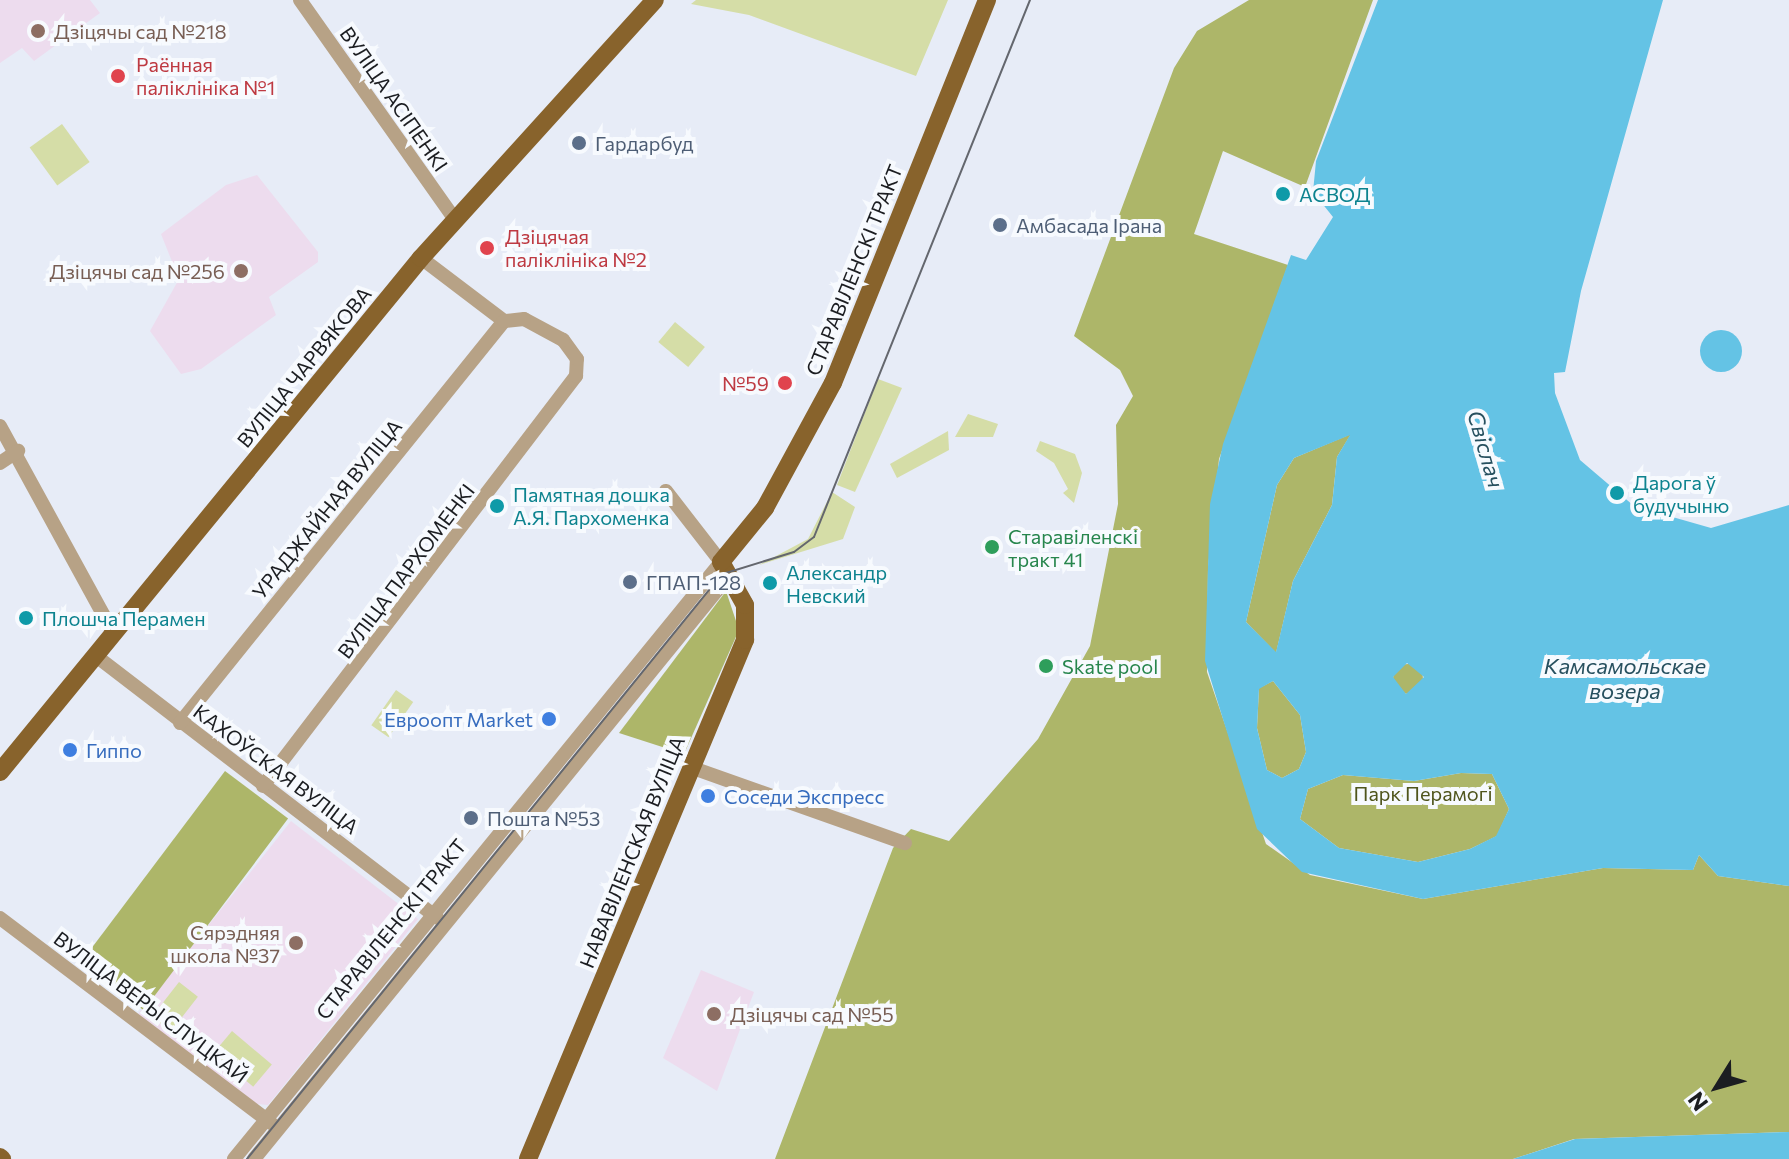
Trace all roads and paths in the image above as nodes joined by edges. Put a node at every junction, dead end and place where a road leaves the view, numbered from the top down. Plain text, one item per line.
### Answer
1 (300, 0) edge
2 (655, 0) edge
3 (987, 0) edge
4 (455, 220) junction
5 (421, 258) junction
6 (504, 321) junction
7 (0, 426) edge
8 (18, 451) junction
9 (0, 463) edge
10 (666, 491) dead end
11 (724, 570) junction
12 (114, 634) junction
13 (96, 656) junction
14 (180, 723) junction
15 (690, 767) junction
16 (0, 772) edge
17 (263, 786) junction
18 (905, 843) dead end
19 (0, 918) edge
20 (438, 918) junction
21 (272, 1123) junction
22 (234, 1159) edge
23 (254, 1159) edge
24 (528, 1159) edge

1 - 4 street, ВУЛІЦА АСІПЕНКІ
2 - 4 main road, ВУЛІЦА ЧАРВЯКОВА
3 - 11 main road, СТАРАВІЛЕНСКІ ТРАКТ
4 - 5 main road, ВУЛІЦА ЧАРВЯКОВА
5 - 6 street
5 - 12 main road, ВУЛІЦА ЧАРВЯКОВА
6 - 14 street, УРАДЖАЙНАЯ ВУЛІЦА
6 - 17 street, ВУЛІЦА ПАРХОМЕНКІ
7 - 8 street
8 - 9 street
8 - 12 street
10 - 11 street
11 - 15 main road, НАВАВІЛЕНСКАЯ ВУЛІЦА
11 - 20 street, СТАРАВІЛЕНСКІ ТРАКТ
12 - 13 main road, ВУЛІЦА ЧАРВЯКОВА
13 - 14 street, КАХОЎСКАЯ ВУЛІЦА
13 - 16 main road, ВУЛІЦА ЧАРВЯКОВА
14 - 17 street, КАХОЎСКАЯ ВУЛІЦА
15 - 18 street
15 - 24 main road, НАВАВІЛЕНСКАЯ ВУЛІЦА
17 - 20 street, КАХОЎСКАЯ ВУЛІЦА
19 - 21 street, ВУЛІЦА ВЕРЫ СЛУЦКАЙ
20 - 21 street, СТАРАВІЛЕНСКІ ТРАКТ
21 - 22 street, СТАРАВІЛЕНСКІ ТРАКТ
21 - 23 street, СТАРАВІЛЕНСКІ ТРАКТ

